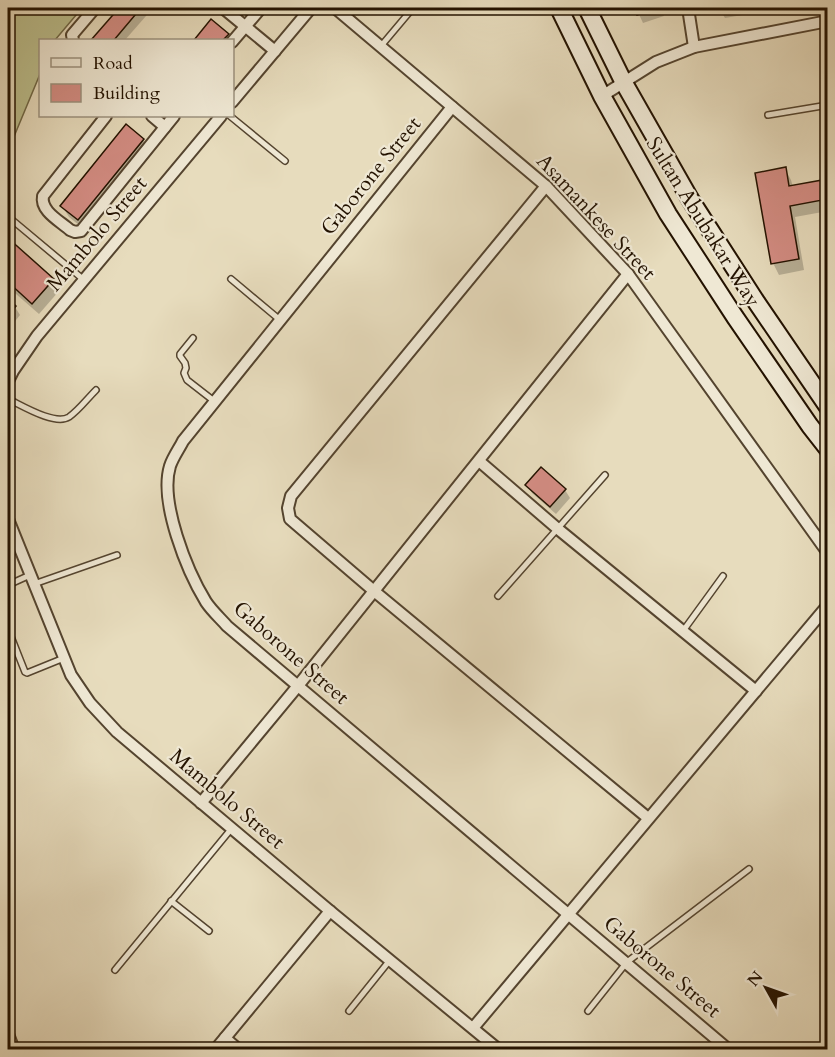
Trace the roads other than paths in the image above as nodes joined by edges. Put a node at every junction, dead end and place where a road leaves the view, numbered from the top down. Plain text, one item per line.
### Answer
1 (95, 8) edge
2 (223, 8) edge
3 (261, 8) edge
4 (311, 8) edge
5 (335, 8) edge
6 (413, 8) edge
7 (559, 8) edge
8 (587, 8) edge
9 (688, 8) edge
10 (828, 21) edge
11 (245, 26) junction
12 (73, 39) edge
13 (234, 40) edge
14 (381, 46) junction
15 (694, 46) junction
16 (275, 51) junction
17 (624, 82) junction
18 (602, 96) junction
19 (234, 100) edge
20 (828, 105) edge
21 (452, 106) junction
22 (768, 115) dead end
23 (105, 117) edge
24 (153, 117) edge
25 (173, 117) edge
26 (220, 117) edge
27 (231, 117) edge
28 (165, 127) junction
29 (285, 161) dead end
30 (546, 186) junction
31 (11, 219) dead end
32 (628, 274) junction
33 (231, 279) dead end
34 (84, 280) junction
35 (280, 320) junction
36 (193, 338) dead end
37 (8, 381) edge
38 (96, 390) dead end
39 (8, 399) edge
40 (214, 401) junction
41 (828, 407) edge
42 (828, 449) edge
43 (479, 461) junction
44 (605, 475) dead end
45 (8, 519) edge
46 (558, 529) junction
47 (828, 553) edge
48 (117, 555) dead end
49 (723, 576) dead end
50 (32, 579) junction
51 (8, 585) edge
52 (374, 591) junction
53 (498, 596) dead end
54 (828, 605) edge
55 (8, 628) edge
56 (682, 630) junction
57 (64, 658) junction
58 (297, 687) junction
59 (756, 691) junction
60 (201, 803) junction
61 (648, 818) junction
62 (232, 828) junction
63 (749, 869) dead end
64 (171, 901) junction
65 (330, 911) junction
66 (569, 913) junction
67 (209, 931) dead end
68 (390, 960) junction
69 (627, 963) junction
70 (115, 970) dead end
71 (349, 1011) dead end
72 (588, 1011) dead end
73 (472, 1028) junction
74 (225, 1038) junction
75 (215, 1050) edge
76 (239, 1050) edge
77 (499, 1050) edge
78 (729, 1050) edge

1 - 12 street
2 - 11 street
3 - 11 street
4 - 16 street
5 - 14 street, Asamankese Street
6 - 14 lane
7 - 18 main road, Sultan Abubakar Way
8 - 17 main road, Sultan Abubakar Way
9 - 15 street
10 - 15 street
11 - 13 street
11 - 16 street
14 - 21 street, Asamankese Street
15 - 17 street
16 - 19 street
17 - 18 street
17 - 41 main road, Sultan Abubakar Way
18 - 42 main road, Sultan Abubakar Way
20 - 22 lane
21 - 30 street, Asamankese Street
21 - 35 street, Gaborone Street
23 - 28 street
24 - 28 street
25 - 28 street
26 - 34 street, Mambolo Street
27 - 29 lane
30 - 32 street, Asamankese Street
30 - 52 street
31 - 34 lane
32 - 43 street
32 - 47 street, Asamankese Street
33 - 35 lane
34 - 37 street, Mambolo Street
35 - 40 street, Gaborone Street
36 - 40 lane
38 - 39 lane
40 - 58 street, Gaborone Street
43 - 46 street
43 - 52 street
44 - 46 lane
45 - 50 street, Mambolo Street
46 - 53 lane
46 - 56 street
48 - 50 lane
49 - 56 lane
50 - 51 lane
50 - 57 street, Mambolo Street
52 - 58 street
52 - 61 street
54 - 59 street
55 - 57 lane
56 - 59 street
57 - 60 street, Mambolo Street
58 - 60 street
58 - 66 street, Gaborone Street
59 - 61 street
60 - 62 street, Mambolo Street
61 - 66 street
62 - 64 lane
62 - 65 street, Mambolo Street
63 - 69 lane
64 - 67 lane
64 - 70 lane
65 - 68 street, Mambolo Street
65 - 74 street
66 - 69 street, Gaborone Street
66 - 73 street
68 - 71 lane
68 - 73 street, Mambolo Street
69 - 72 lane
69 - 78 street, Gaborone Street
73 - 77 street, Mambolo Street
74 - 75 street
74 - 76 street

